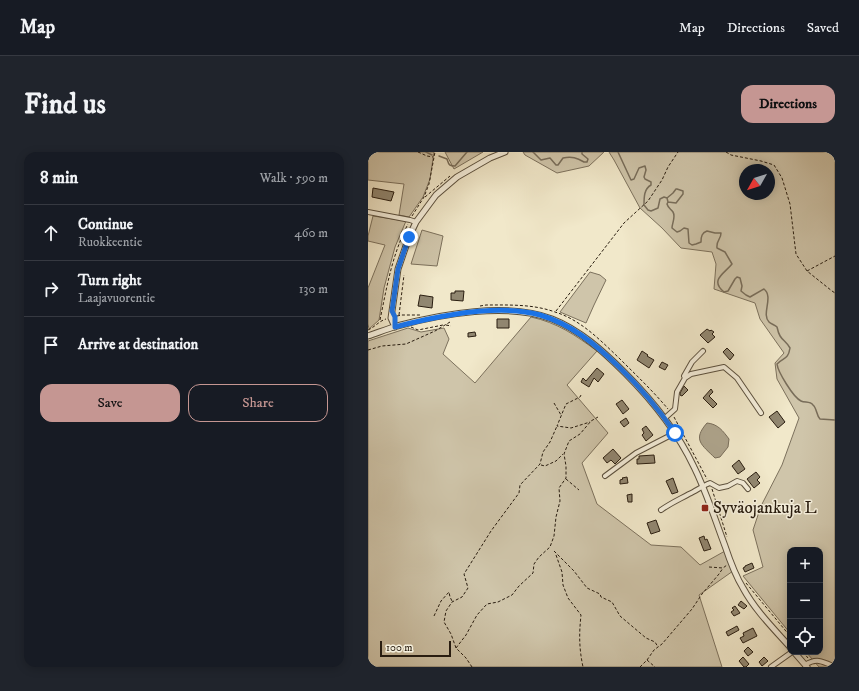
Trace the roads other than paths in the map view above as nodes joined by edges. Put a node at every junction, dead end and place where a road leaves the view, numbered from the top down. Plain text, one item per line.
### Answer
1 (505, 152) edge
2 (368, 212) edge
3 (416, 222) junction
4 (395, 327) junction
5 (368, 336) edge
6 (703, 352) dead end
7 (685, 378) junction
8 (761, 413) dead end
9 (665, 418) junction
10 (675, 433) junction
11 (605, 476) dead end
12 (703, 486) junction
13 (748, 489) dead end
14 (661, 510) dead end
15 (787, 644) edge
16 (789, 655) edge
17 (796, 655) edge
18 (806, 666) edge
19 (772, 667) edge
20 (835, 667) edge

1 - 3 street
2 - 3 street
3 - 4 street
4 - 5 street
4 - 9 street
6 - 7 street
7 - 8 street
7 - 9 street
9 - 10 street
10 - 11 street
10 - 12 street
12 - 13 street
12 - 14 street
12 - 15 street
16 - 19 street
17 - 18 street
18 - 20 street

